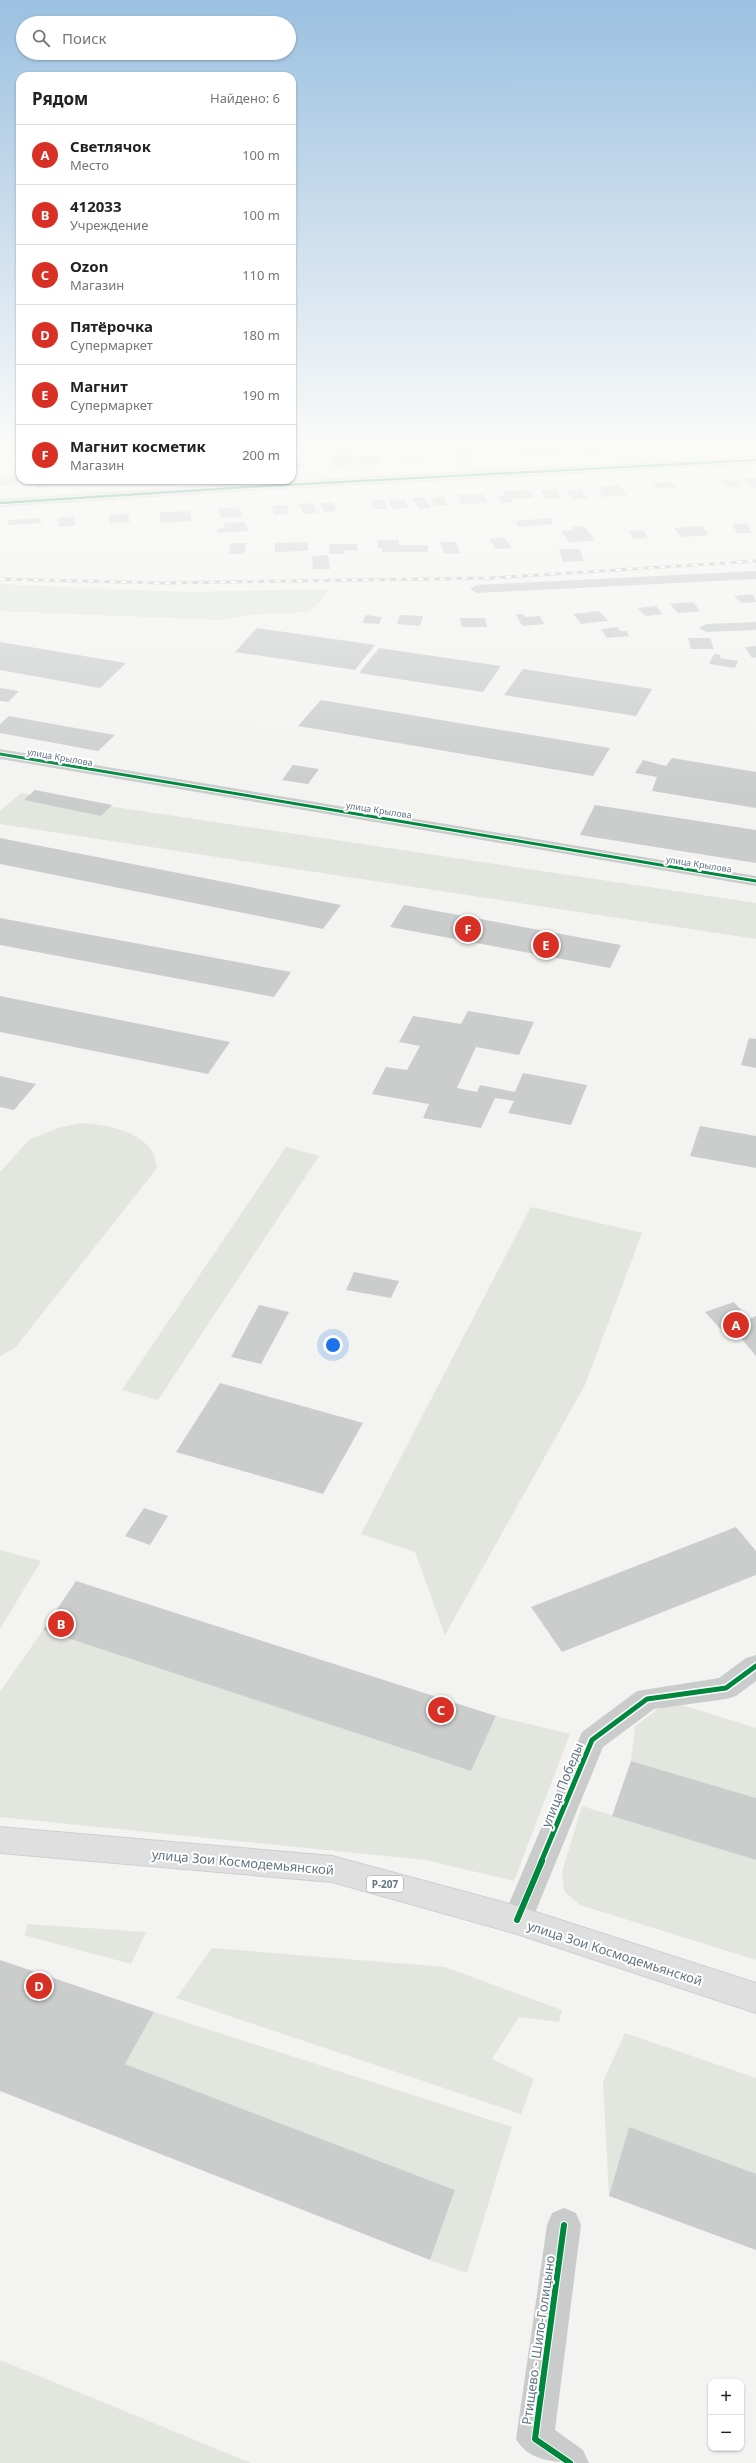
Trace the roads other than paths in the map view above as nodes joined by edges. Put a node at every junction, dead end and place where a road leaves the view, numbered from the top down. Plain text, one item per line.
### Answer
1 (756, 575) edge
2 (477, 589) dead end
3 (756, 626) edge
4 (706, 628) dead end
5 (0, 754) edge
6 (756, 881) edge
7 (756, 1666) edge
8 (0, 1840) edge
9 (517, 1920) junction
10 (756, 1998) edge
11 (564, 2225) dead end
12 (570, 2463) edge

1 - 2 street
3 - 4 street
5 - 6 street, улица Крылова
7 - 9 street, улица Победы
8 - 9 main road, улица Зои Космодемьянской / Р-207
9 - 10 main road, улица Зои Космодемьянской / Р-207
11 - 12 street, Ртищево - Шило-Голицыно

